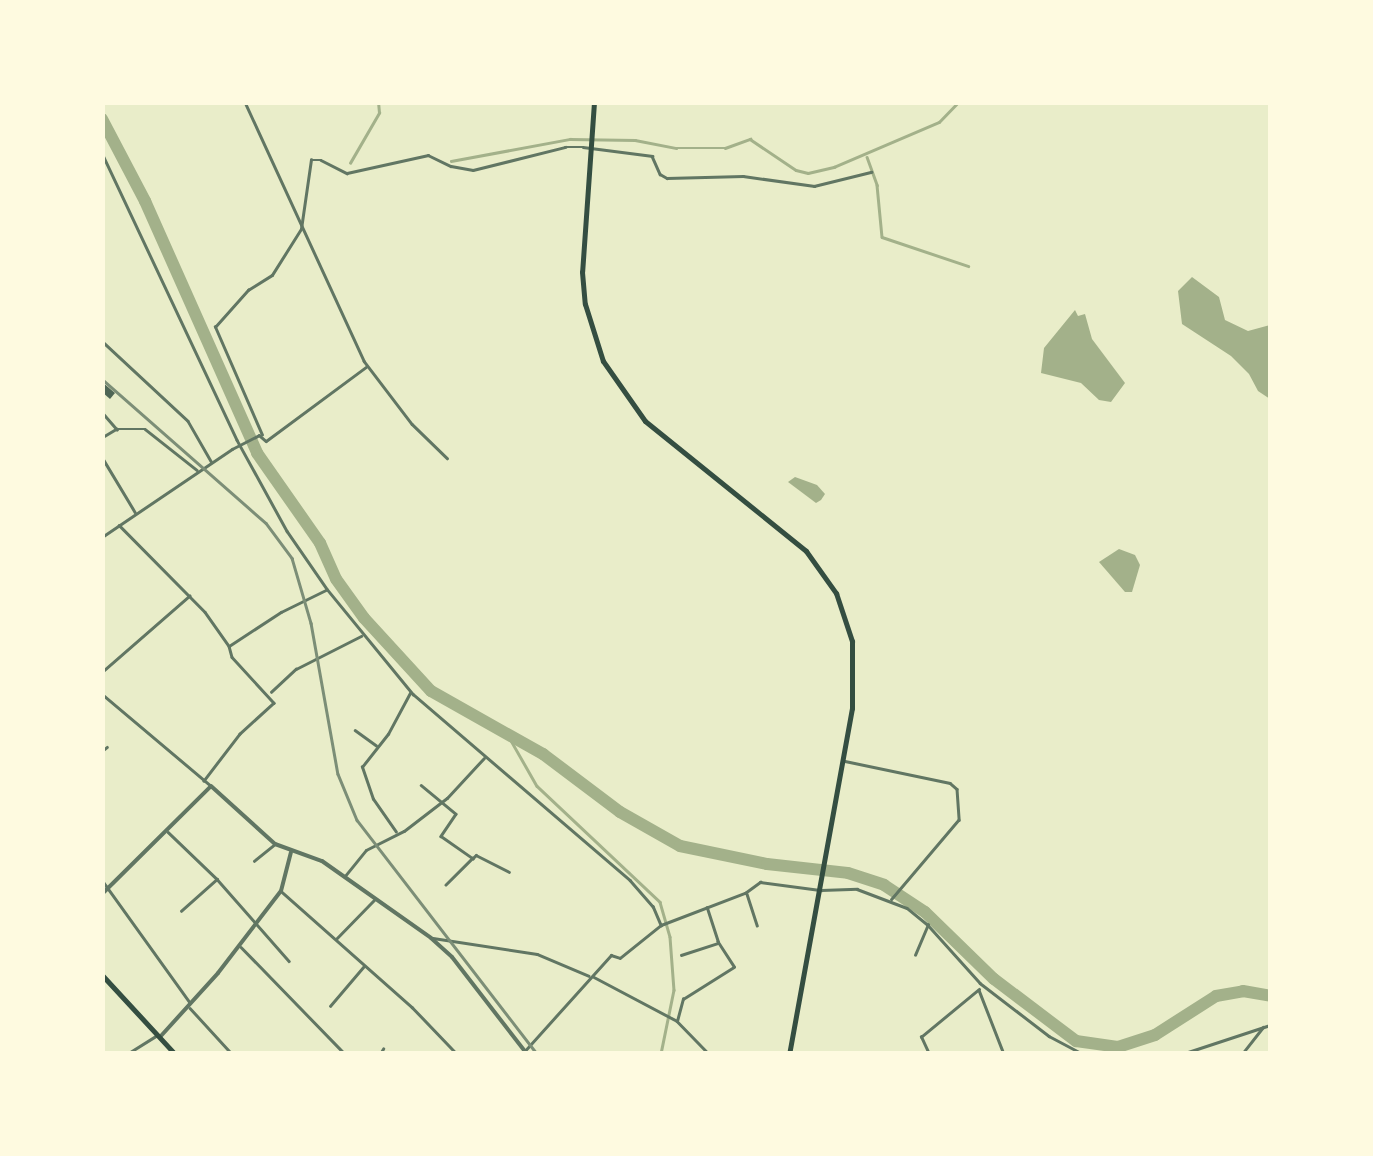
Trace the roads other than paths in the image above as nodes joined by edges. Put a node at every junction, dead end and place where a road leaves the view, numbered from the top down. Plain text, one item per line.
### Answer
1 (245, 102) edge
2 (594, 102) edge
3 (102, 152) edge
4 (871, 172) dead end
5 (301, 229) junction
6 (102, 341) edge
7 (367, 366) junction
8 (102, 412) edge
9 (117, 429) junction
10 (260, 435) junction
11 (102, 438) edge
12 (241, 444) junction
13 (102, 458) edge
14 (448, 458) dead end
15 (211, 461) junction
16 (198, 472) junction
17 (136, 513) junction
18 (119, 525) junction
19 (102, 537) edge
20 (328, 589) junction
21 (190, 594) junction
22 (362, 635) junction
23 (230, 646) junction
24 (102, 672) edge
25 (413, 693) junction
26 (102, 694) edge
27 (269, 694) junction
28 (355, 730) dead end
29 (108, 746) dead end
30 (378, 746) junction
31 (102, 751) edge
32 (484, 758) junction
33 (844, 760) junction
34 (204, 781) junction
35 (422, 785) dead end
36 (211, 786) junction
37 (440, 802) junction
38 (167, 832) junction
39 (396, 832) junction
40 (276, 844) junction
41 (290, 852) junction
42 (473, 858) junction
43 (254, 861) dead end
44 (509, 872) dead end
45 (344, 877) junction
46 (102, 880) edge
47 (217, 880) junction
48 (446, 886) dead end
49 (108, 889) junction
50 (820, 890) junction
51 (281, 892) junction
52 (746, 892) junction
53 (102, 894) edge
54 (892, 899) junction
55 (375, 900) junction
56 (707, 907) junction
57 (181, 911) dead end
58 (257, 924) junction
59 (662, 924) junction
60 (928, 925) junction
61 (757, 926) dead end
62 (431, 938) junction
63 (335, 940) junction
64 (718, 942) junction
65 (240, 946) junction
66 (681, 955) dead end
67 (916, 955) dead end
68 (290, 961) dead end
69 (364, 966) junction
70 (592, 977) junction
71 (104, 979) edge
72 (980, 983) junction
73 (979, 989) junction
74 (190, 1005) junction
75 (330, 1006) dead end
76 (677, 1021) junction
77 (1270, 1025) edge
78 (1264, 1026) junction
79 (159, 1035) junction
80 (524, 1053) edge
81 (128, 1054) edge
82 (176, 1054) edge
83 (232, 1054) edge
84 (345, 1054) edge
85 (457, 1054) edge
86 (709, 1054) edge
87 (789, 1054) edge
88 (929, 1054) edge
89 (1004, 1054) edge
90 (1084, 1054) edge
91 (1182, 1054) edge
92 (1242, 1054) edge

1 - 5 street
2 - 33 highway
3 - 12 street
4 - 5 street
5 - 7 street
5 - 10 street
6 - 15 street
7 - 10 street
7 - 14 street
8 - 9 street
9 - 11 street
9 - 16 street
10 - 12 street
12 - 15 street
12 - 20 street
13 - 17 street
15 - 16 street
16 - 17 street
17 - 18 street
18 - 19 street
18 - 21 street
20 - 22 street
20 - 23 street
21 - 23 street
21 - 24 street
22 - 25 street
22 - 27 street
23 - 27 street
25 - 30 street
25 - 32 street
26 - 34 street
27 - 34 street
28 - 30 street
29 - 31 street
30 - 39 street
32 - 37 street
32 - 59 street
33 - 50 highway
33 - 54 street
34 - 36 street
35 - 37 street
36 - 38 street
36 - 40 street
37 - 39 street
37 - 42 street
38 - 47 street
38 - 49 street
39 - 45 street
40 - 41 street
40 - 43 street
41 - 45 street
41 - 51 street
42 - 44 street
42 - 48 street
45 - 55 street
46 - 49 street
47 - 57 street
47 - 58 street
49 - 53 street
49 - 74 street
50 - 52 street
50 - 54 street
50 - 87 highway
51 - 58 street
51 - 63 street
52 - 56 street
52 - 61 street
54 - 60 street
55 - 62 street
55 - 63 street
56 - 59 street
56 - 64 street
58 - 65 street
58 - 68 street
59 - 70 street
60 - 67 street
60 - 72 street
62 - 70 street
62 - 80 street
63 - 69 street
64 - 66 street
64 - 76 street
65 - 74 street
65 - 84 street
69 - 75 street
69 - 85 street
70 - 76 street
70 - 80 street
71 - 79 highway
72 - 73 street
72 - 90 street
73 - 88 street
73 - 89 street
74 - 79 street
74 - 83 street
76 - 86 street
77 - 78 street
78 - 91 street
78 - 92 street
79 - 81 street
79 - 82 highway

